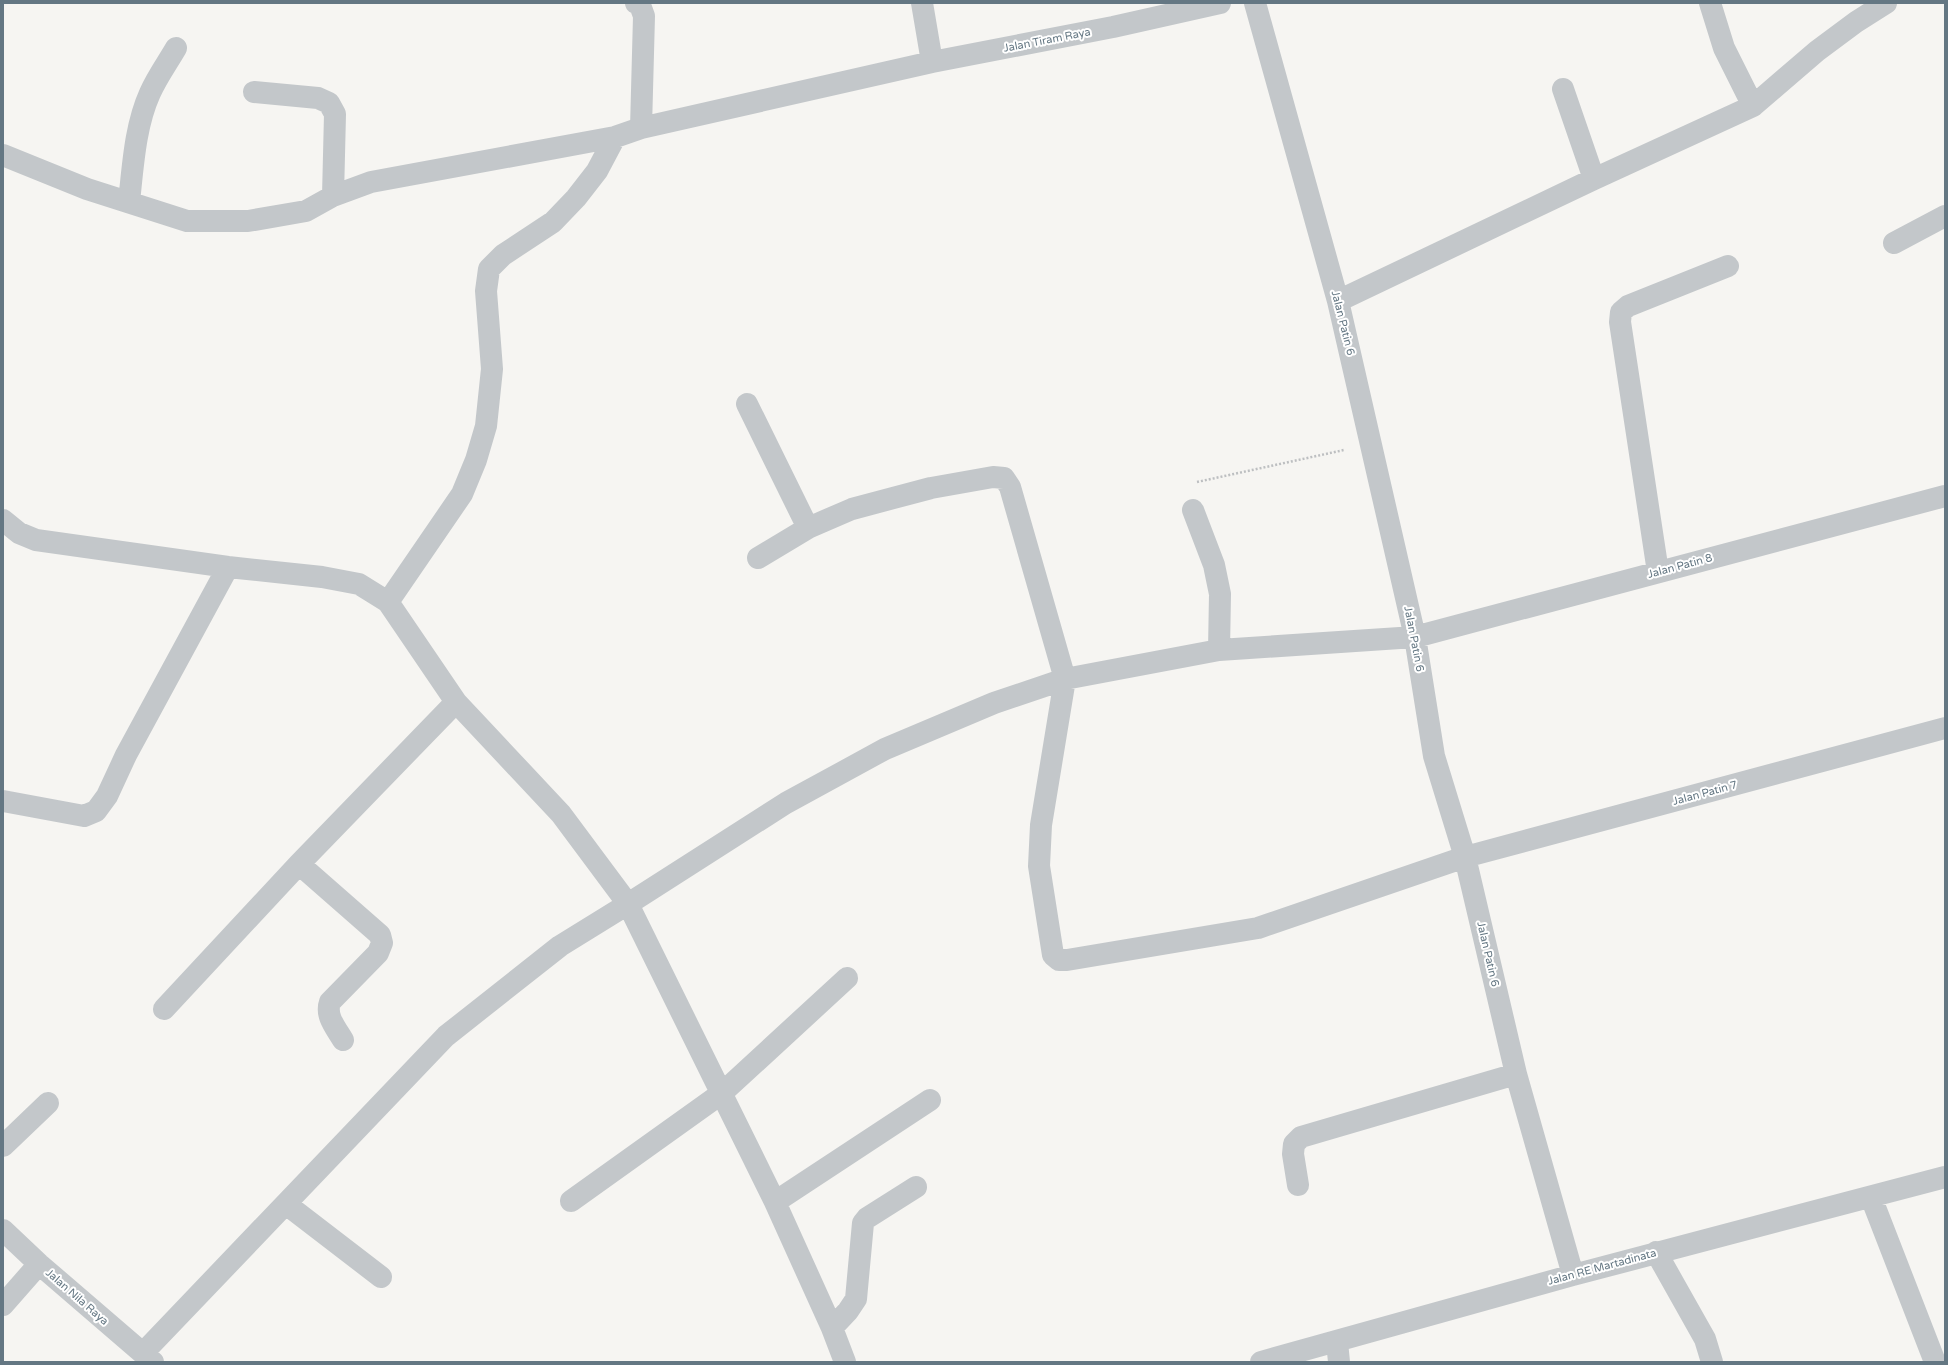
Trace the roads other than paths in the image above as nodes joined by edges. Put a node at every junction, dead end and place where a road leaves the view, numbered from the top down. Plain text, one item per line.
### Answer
1 (636, 3) edge
2 (922, 3) edge
3 (1220, 3) edge
4 (1255, 3) edge
5 (1710, 3) edge
6 (1886, 3) edge
7 (176, 48) dead end
8 (932, 62) junction
9 (1563, 89) dead end
10 (254, 92) dead end
11 (1753, 106) junction
12 (641, 128) junction
13 (614, 137) junction
14 (3, 155) edge
15 (1594, 179) junction
16 (333, 196) junction
17 (129, 202) junction
18 (1945, 216) edge
19 (1894, 243) dead end
20 (1728, 266) dead end
21 (1338, 301) junction
22 (747, 404) dead end
23 (1945, 496) edge
24 (1193, 510) road end
25 (3, 520) edge
26 (808, 528) junction
27 (758, 558) dead end
28 (228, 567) junction
29 (1658, 572) junction
30 (388, 602) junction
31 (1415, 637) junction
32 (1219, 650) junction
33 (1065, 679) junction
34 (456, 702) junction
35 (1945, 728) edge
36 (3, 801) edge
37 (1465, 857) junction
38 (299, 864) junction
39 (628, 904) junction
40 (848, 978) dead end
41 (164, 1009) dead end
42 (343, 1040) dead end
43 (1516, 1074) junction
44 (722, 1093) junction
45 (930, 1100) dead end
46 (48, 1103) dead end
47 (3, 1146) edge
48 (1945, 1177) edge
49 (1298, 1185) dead end
50 (916, 1187) dead end
51 (1871, 1197) junction
52 (571, 1201) dead end
53 (775, 1202) junction
54 (286, 1204) junction
55 (3, 1230) edge
56 (1656, 1252) junction
57 (39, 1264) junction
58 (1573, 1274) junction
59 (381, 1277) dead end
60 (3, 1305) edge
61 (832, 1328) junction
62 (1338, 1352) edge
63 (148, 1358) edge
64 (845, 1362) edge
65 (1261, 1362) edge
66 (1712, 1362) edge
67 (1935, 1362) edge

1 - 12 street
2 - 8 street
3 - 8 street, Jalan Tiram Raya
4 - 21 street, Jalan Patin 6
5 - 11 street
6 - 11 street
7 - 17 street
8 - 12 street, Jalan Tiram Raya
9 - 15 street
10 - 16 street
11 - 15 street
12 - 13 street, Jalan Tiram Raya
13 - 16 street, Jalan Tiram Raya
13 - 30 street
14 - 17 street, Jalan Tiram Raya
15 - 21 street
16 - 17 street, Jalan Tiram Raya
18 - 19 street
20 - 29 street
21 - 31 street, Jalan Patin 6
22 - 26 street
23 - 29 street, Jalan Patin 8
24 - 32 street
25 - 28 street
26 - 27 street
26 - 33 street
28 - 30 street
28 - 36 street
29 - 31 street, Jalan Patin 8
30 - 34 street
31 - 32 street, Jalan Patin 8
31 - 37 street, Jalan Patin 6
32 - 33 street, Jalan Patin 8
33 - 37 street, Jalan Patin 7
33 - 39 street, Jalan Patin 8
34 - 38 street
34 - 39 street
35 - 37 street, Jalan Patin 7
37 - 43 street, Jalan Patin 6
38 - 41 street
38 - 42 street
39 - 44 street
39 - 54 street, Jalan Patin 8
40 - 44 street
43 - 49 street
43 - 58 street, Jalan Patin 6
44 - 52 street
44 - 53 street
45 - 53 street
46 - 47 street
48 - 51 street, Jalan RE Martadinata
50 - 61 street
51 - 56 street, Jalan RE Martadinata
51 - 67 street
53 - 61 street
54 - 59 street
54 - 63 street, Jalan Patin 8
55 - 57 street, Jalan Nila Raya
56 - 58 street, Jalan RE Martadinata
56 - 66 street
57 - 60 street
57 - 63 street, Jalan Nila Raya
58 - 62 street, Jalan RE Martadinata
61 - 64 street
62 - 65 street, Jalan RE Martadinata

